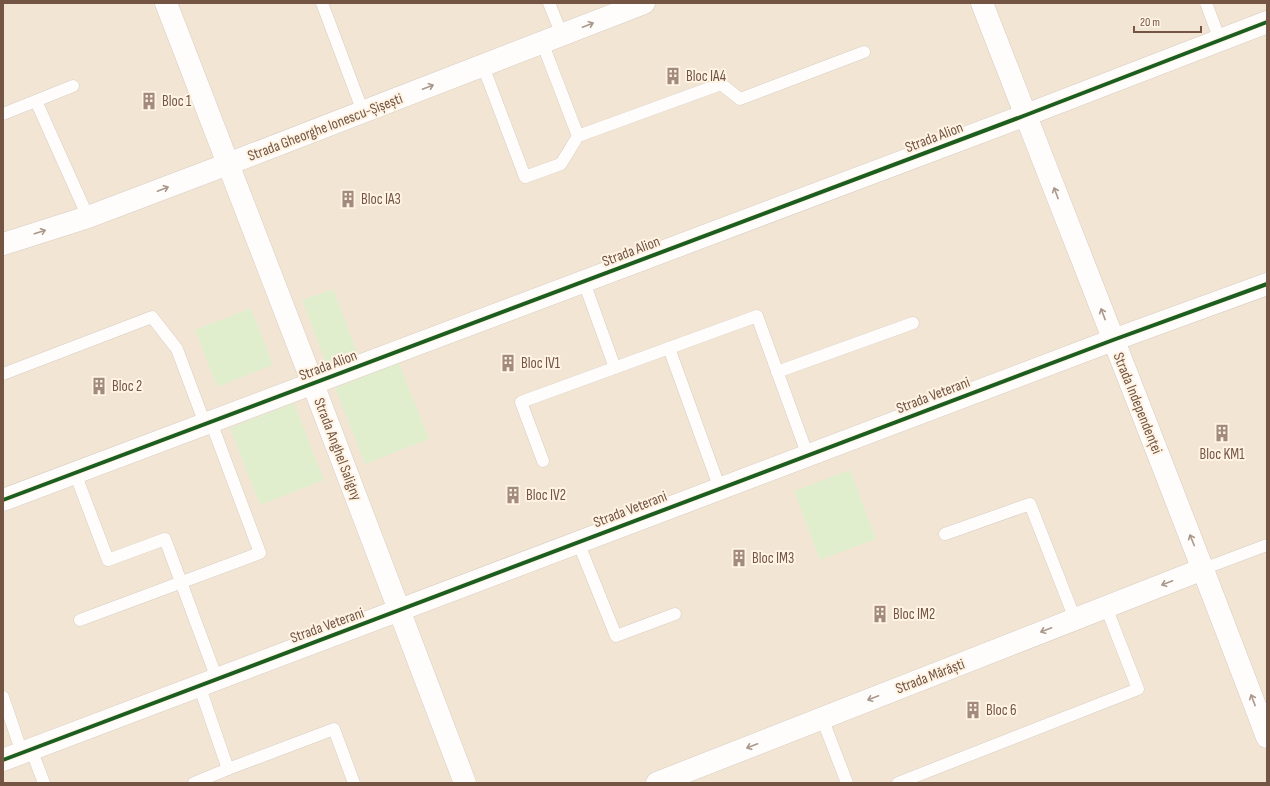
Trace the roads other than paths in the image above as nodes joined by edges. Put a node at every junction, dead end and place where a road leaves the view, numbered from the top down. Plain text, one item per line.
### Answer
1 (166, 3) edge
2 (322, 3) edge
3 (549, 3) edge
4 (644, 3) edge
5 (982, 3) edge
6 (1206, 3) edge
7 (1267, 22) edge
8 (552, 39) junction
9 (1220, 40) junction
10 (864, 52) dead end
11 (483, 66) junction
12 (73, 86) dead end
13 (36, 101) junction
14 (363, 112) junction
15 (3, 114) edge
16 (1026, 115) junction
17 (578, 136) junction
18 (228, 164) junction
19 (88, 217) junction
20 (3, 244) edge
21 (584, 282) junction
22 (1267, 284) edge
23 (913, 322) dead end
24 (1113, 340) junction
25 (669, 348) junction
26 (615, 368) junction
27 (4, 369) edge
28 (778, 372) junction
29 (313, 384) junction
30 (208, 423) junction
31 (808, 456) junction
32 (543, 461) dead end
33 (75, 473) junction
34 (720, 489) junction
35 (3, 500) edge
36 (945, 534) dead end
37 (578, 542) junction
38 (1267, 545) edge
39 (1203, 569) junction
40 (182, 583) junction
41 (1106, 607) junction
42 (400, 611) junction
43 (675, 614) dead end
44 (1075, 619) junction
45 (80, 620) dead end
46 (208, 682) junction
47 (3, 697) edge
48 (822, 718) junction
49 (1267, 737) edge
50 (19, 754) edge
51 (228, 769) junction
52 (44, 783) edge
53 (194, 783) edge
54 (354, 783) edge
55 (465, 783) edge
56 (657, 783) edge
57 (847, 783) edge
58 (898, 783) edge

1 - 18 street, Strada Anghel Saligny
2 - 14 lane
3 - 8 lane
8 -> 4 street, Strada Gheorghe Ionescu-Șișești
5 - 16 street, Strada Independenței
6 - 9 lane
7 - 9 street, Strada Alion
8 - 11 street, Strada Gheorghe Ionescu-Șișești
8 - 17 lane
9 - 16 street, Strada Alion
10 - 17 lane
14 -> 11 street, Strada Gheorghe Ionescu-Șișești
11 - 17 lane
12 - 13 lane
13 - 15 lane
13 - 19 lane
14 - 18 street, Strada Gheorghe Ionescu-Șișești
16 - 21 street, Strada Alion
24 -> 16 street, Strada Independenței
19 -> 18 street, Strada Gheorghe Ionescu-Șișești
18 - 29 street, Strada Anghel Saligny
20 -> 19 street, Strada Gheorghe Ionescu-Șișești
21 - 26 lane
21 - 29 street, Strada Alion
22 - 24 street, Strada Veterani
23 - 28 lane
24 - 31 street, Strada Veterani
39 -> 24 street, Strada Independenței
25 - 26 lane
25 - 28 lane
25 - 34 lane
26 - 32 lane
27 - 30 lane
28 - 31 lane
29 - 30 street, Strada Alion
29 - 42 street, Strada Anghel Saligny
30 - 33 street, Strada Alion
30 - 40 lane
31 - 34 street, Strada Veterani
33 - 35 street, Strada Alion
33 - 40 lane
34 - 37 street, Strada Veterani
36 - 44 lane
37 - 42 street, Strada Veterani
37 - 43 lane
38 - 39 lane
39 -> 41 street, Strada Mărăști
49 -> 39 street, Strada Independenței
40 - 45 lane
40 - 46 lane
41 - 44 street, Strada Mărăști
41 - 58 lane
42 - 46 street, Strada Veterani
42 - 55 street, Strada Anghel Saligny
44 -> 48 street, Strada Mărăști
46 - 50 street, Strada Veterani
46 - 51 lane
47 - 50 lane
48 -> 56 street, Strada Mărăști
48 - 57 lane
50 - 52 lane
51 - 53 lane
51 - 54 lane

